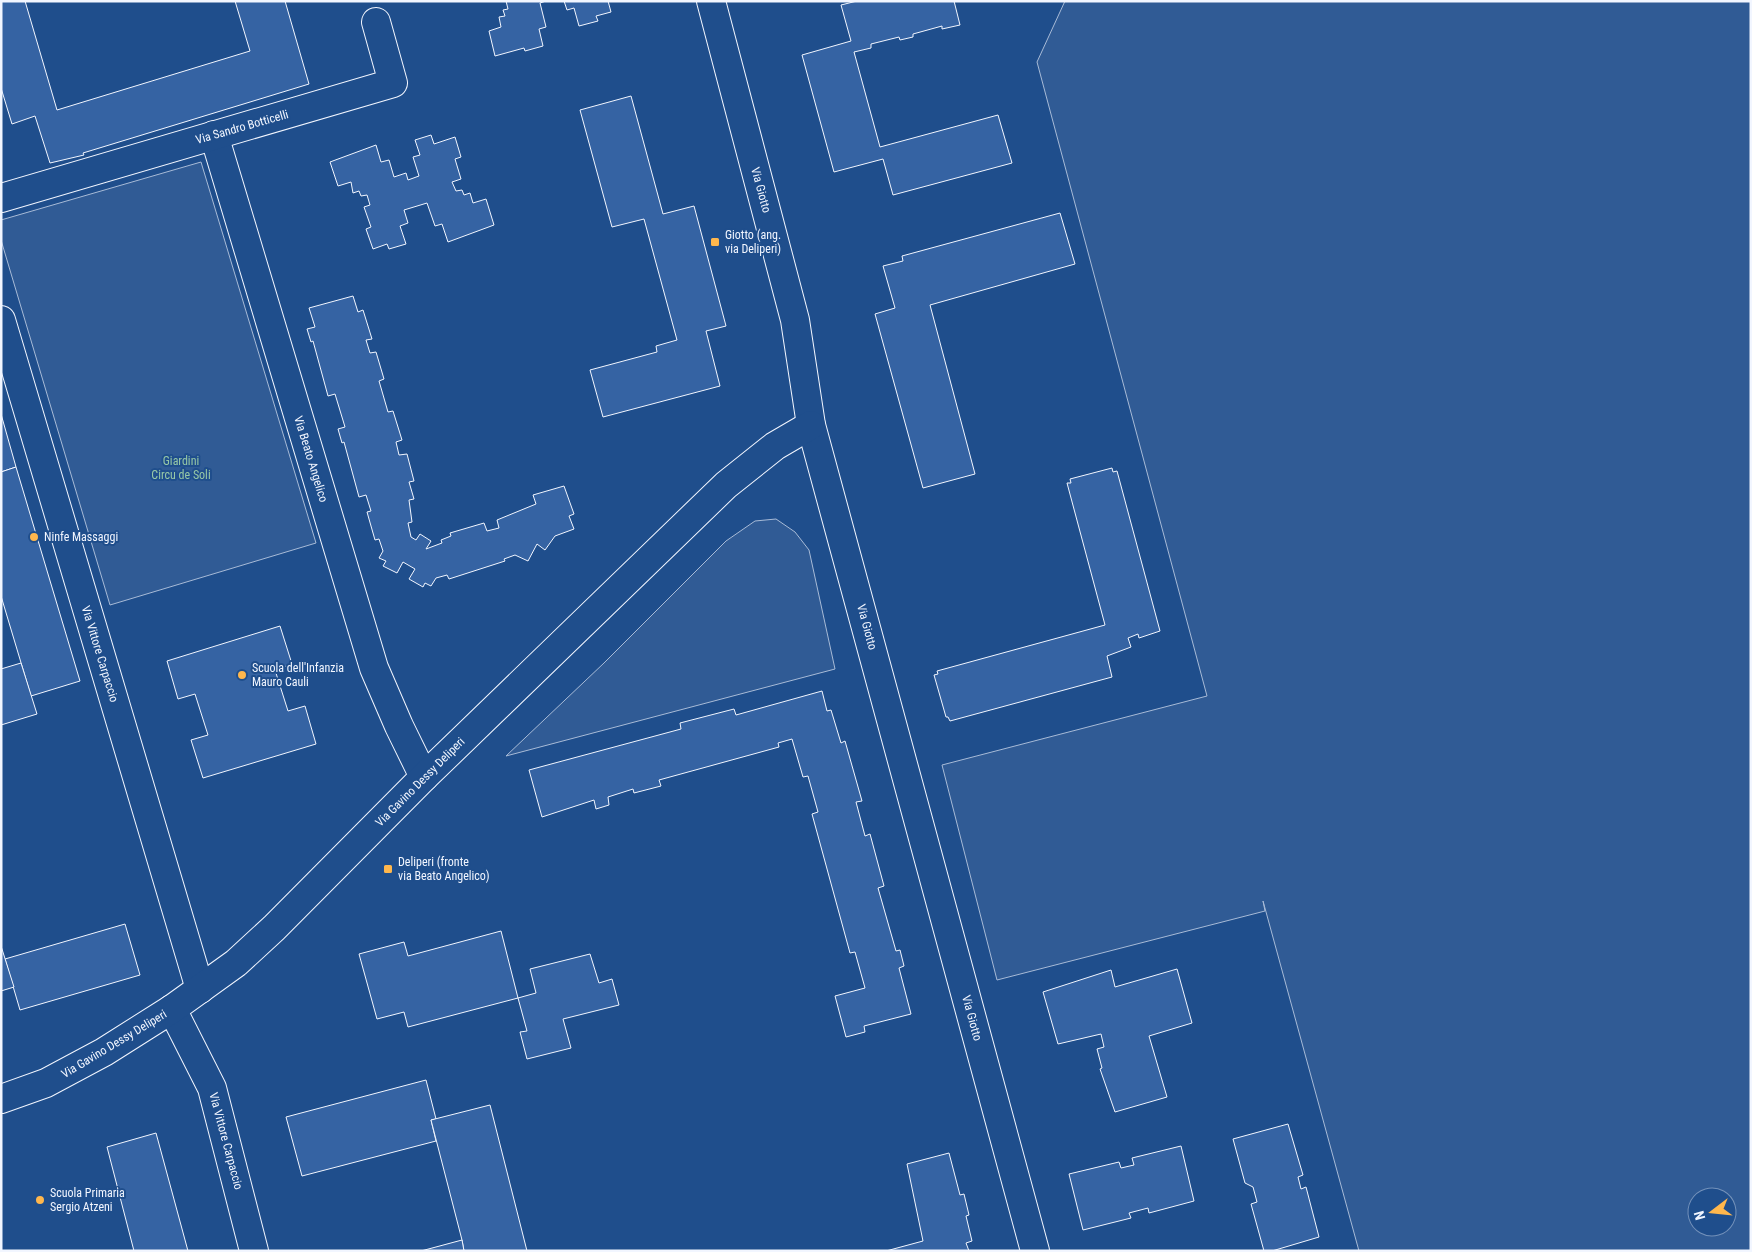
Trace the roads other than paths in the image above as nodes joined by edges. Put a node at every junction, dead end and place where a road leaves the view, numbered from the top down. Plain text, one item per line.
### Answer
1 (710, 1) edge
2 (376, 22) dead end
3 (214, 135) junction
4 (1, 198) edge
5 (1, 320) edge
6 (811, 424) junction
7 (424, 777) junction
8 (200, 989) junction
9 (172, 1009) junction
10 (1, 1099) edge
11 (254, 1251) edge
12 (1035, 1251) edge

1 - 6 street, Via Giotto
2 - 3 street, Via Sandro Botticelli
3 - 4 street, Via Sandro Botticelli
3 - 7 street, Via Beato Angelico
5 - 8 street, Via Vittore Carpaccio
6 - 7 street, Via Gavino Dessy Deliperi
6 - 12 street, Via Giotto
7 - 8 street, Via Gavino Dessy Deliperi
8 - 9 street, Via Gavino Dessy Deliperi
9 - 10 street, Via Gavino Dessy Deliperi
9 - 11 street, Via Vittore Carpaccio

